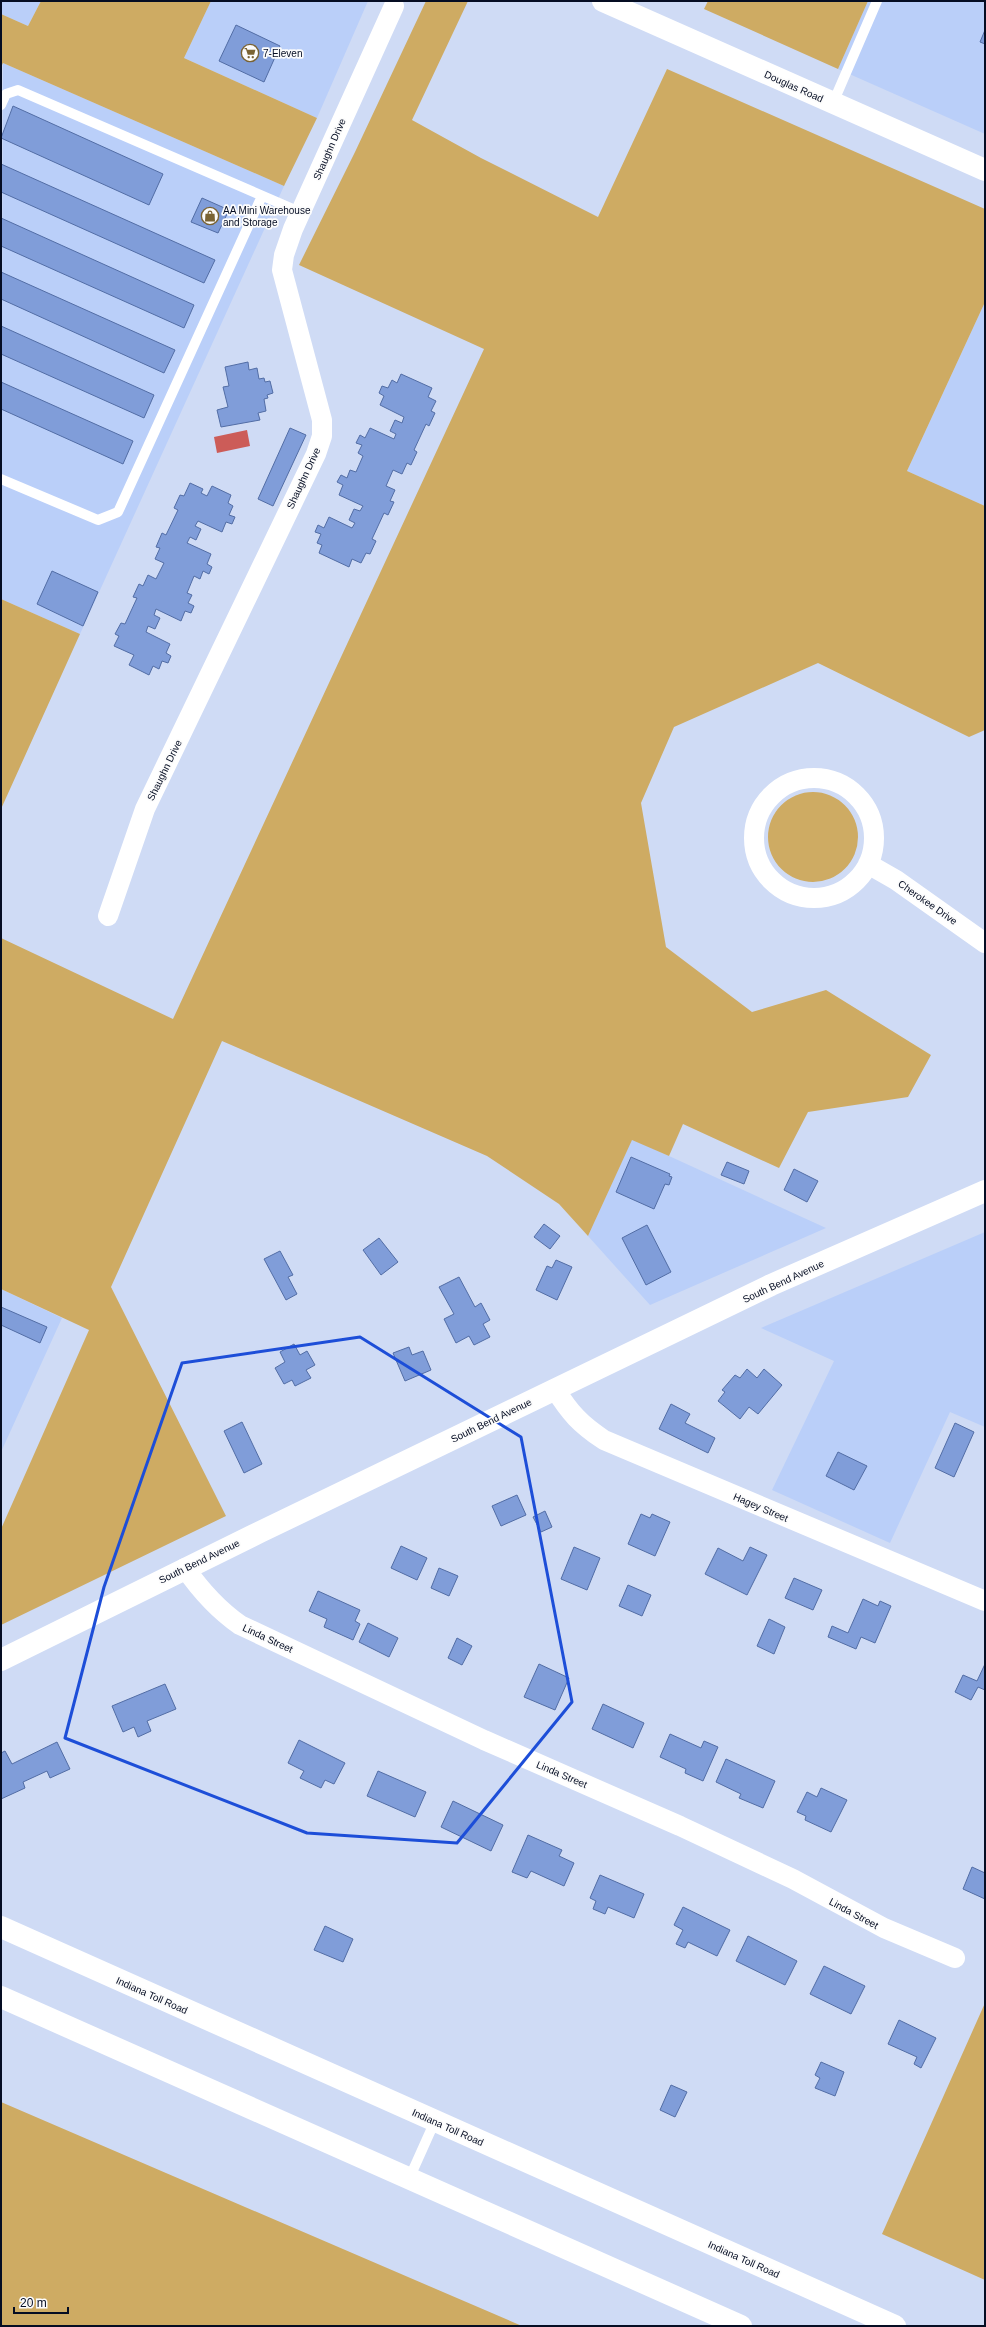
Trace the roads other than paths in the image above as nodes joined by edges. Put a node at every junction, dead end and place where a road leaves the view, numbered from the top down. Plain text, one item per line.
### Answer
1 (603, 1) edge
2 (877, 1) edge
3 (396, 3) edge
4 (833, 103) junction
5 (1, 105) edge
6 (985, 170) edge
7 (262, 196) junction
8 (300, 212) junction
9 (1, 479) edge
10 (868, 864) junction
11 (108, 916) dead end
12 (985, 943) edge
13 (985, 1191) edge
14 (555, 1389) junction
15 (185, 1568) junction
16 (985, 1601) edge
17 (1, 1660) edge
18 (1, 1927) edge
19 (955, 1958) dead end
20 (1, 1997) edge
21 (435, 2121) junction
22 (410, 2179) junction
23 (741, 2326) edge
24 (895, 2326) edge

1 - 4 main road, Douglas Road
2 - 4 lane
3 - 8 street, Shaughn Drive
4 - 6 main road, Douglas Road
5 - 7 lane
7 - 8 lane
7 - 9 lane
8 - 11 street, Shaughn Drive
10 - 10 street
10 - 12 street, Cherokee Drive
13 - 14 main road, South Bend Avenue
14 - 15 main road, South Bend Avenue
14 - 16 street, Hagey Street
15 - 17 main road, South Bend Avenue
15 - 19 street, Linda Street
18 - 21 main road, Indiana Toll Road
20 - 22 main road
21 - 22 lane
21 - 24 main road, Indiana Toll Road
22 - 23 main road

